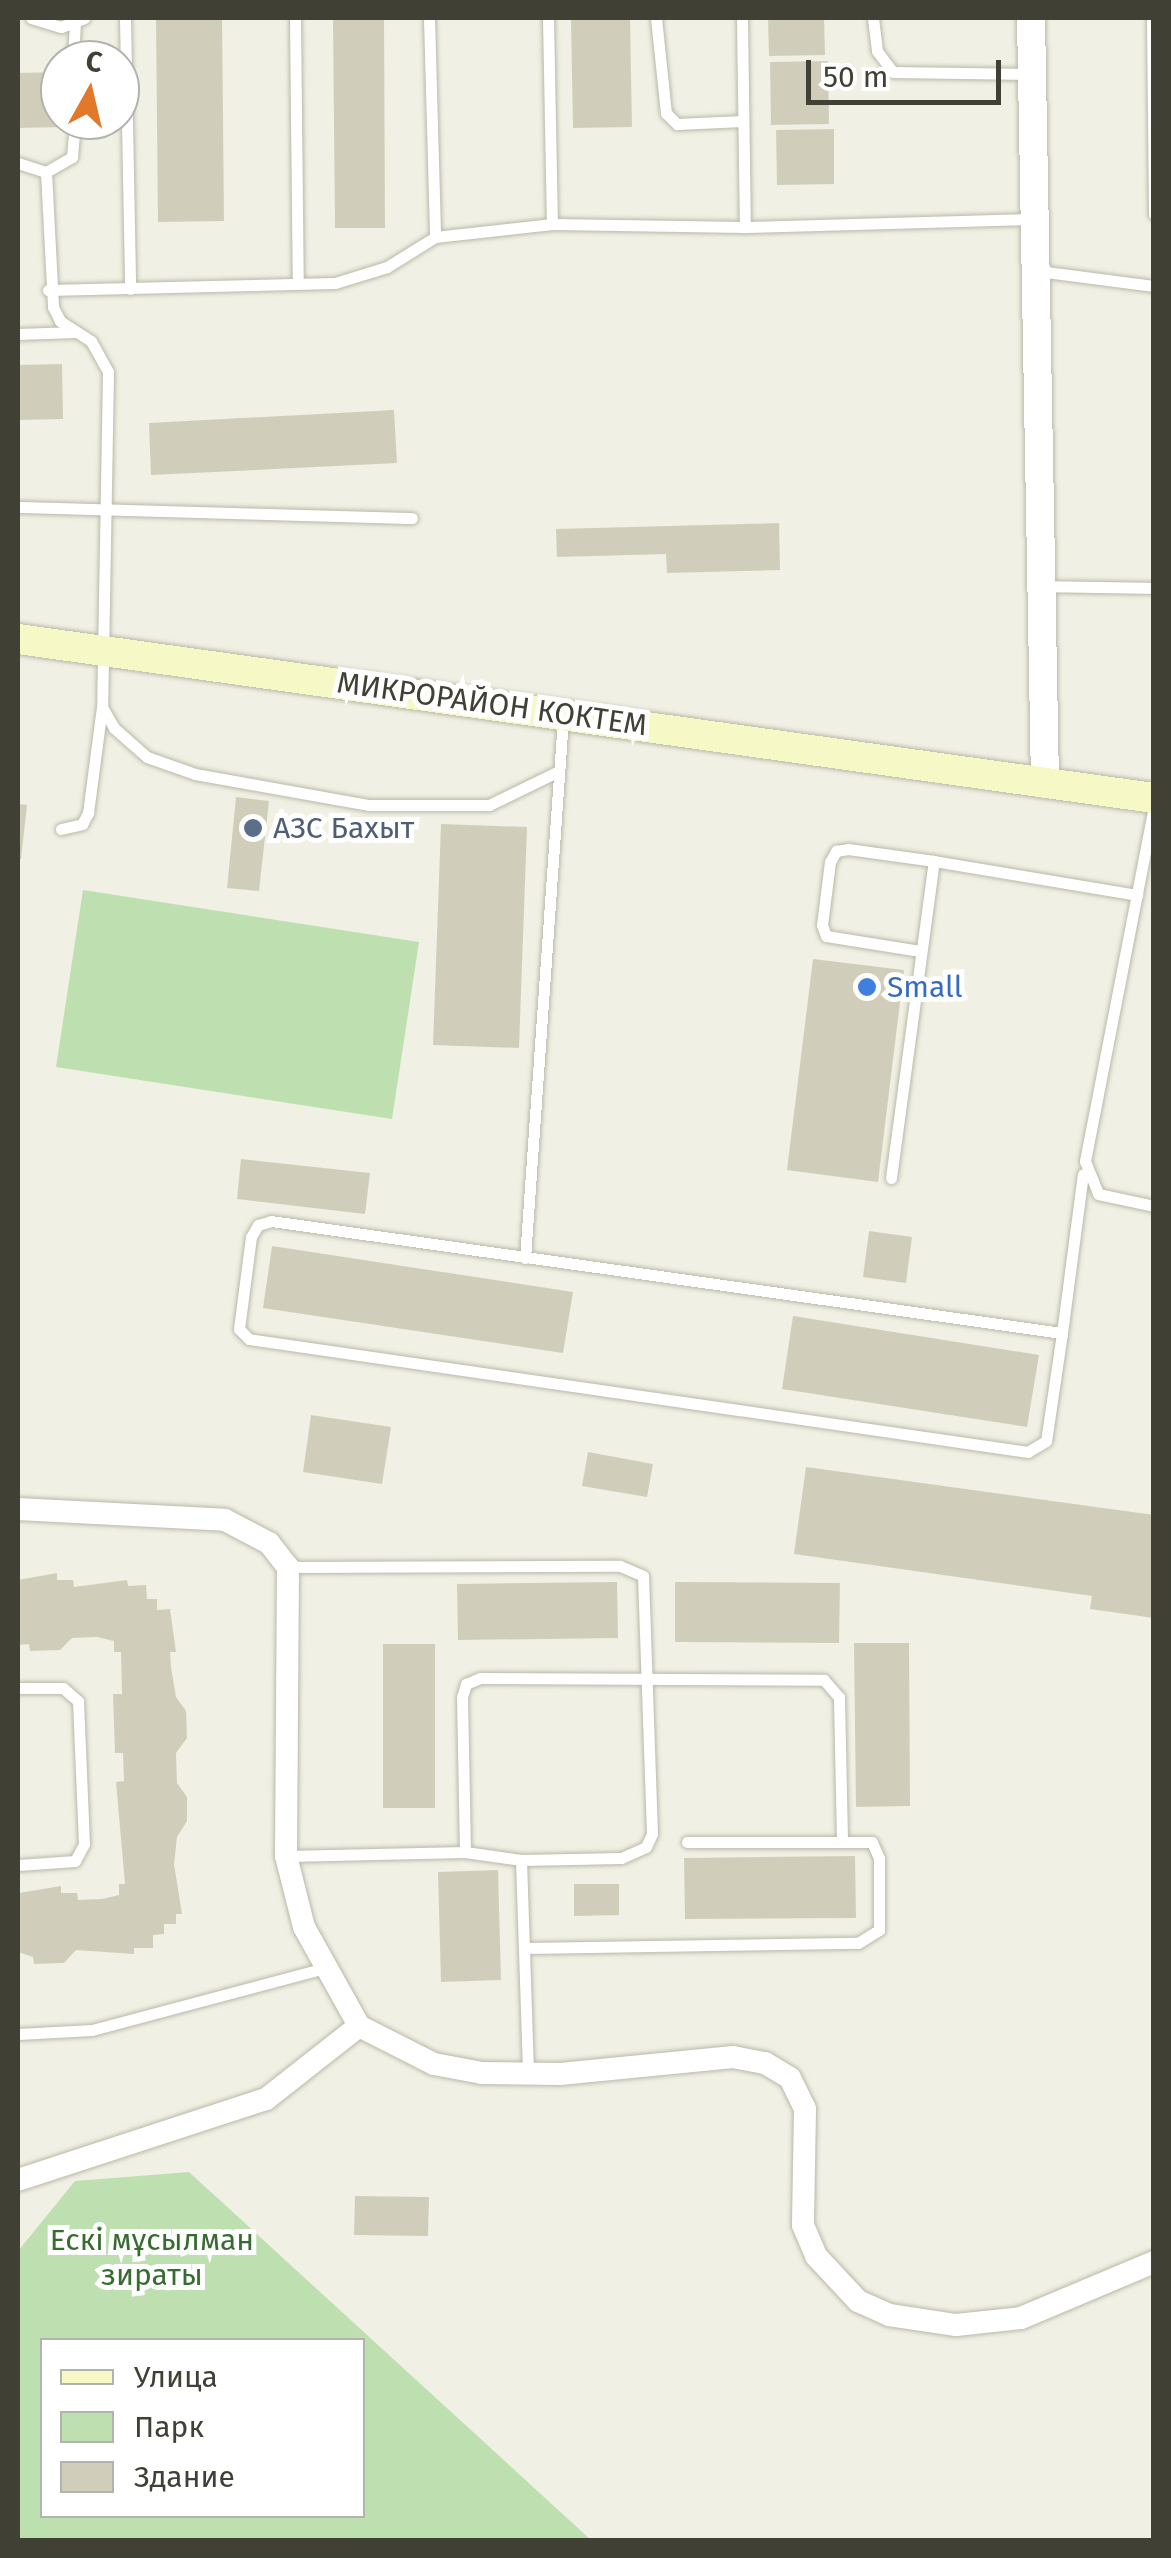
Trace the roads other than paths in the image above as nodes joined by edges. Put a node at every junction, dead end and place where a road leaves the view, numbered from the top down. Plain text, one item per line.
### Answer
1 (31, 18) edge
2 (126, 18) edge
3 (295, 18) edge
4 (430, 18) edge
5 (548, 18) edge
6 (656, 18) edge
7 (742, 18) edge
8 (873, 18) edge
9 (1031, 18) edge
10 (1152, 18) edge
11 (80, 21) edge
12 (1032, 74) junction
13 (744, 121) junction
14 (74, 140) edge
15 (18, 163) edge
16 (46, 172) junction
17 (1154, 214) edge
18 (1034, 219) junction
19 (552, 224) junction
20 (745, 227) junction
21 (435, 237) junction
22 (1034, 271) junction
23 (298, 283) junction
24 (1154, 286) edge
25 (130, 289) junction
26 (48, 290) junction
27 (75, 332) junction
28 (18, 334) edge
29 (18, 508) edge
30 (109, 510) junction
31 (412, 518) dead end
32 (1042, 586) junction
33 (1154, 588) edge
34 (18, 639) edge
35 (108, 651) junction
36 (102, 707) junction
37 (564, 712) junction
38 (558, 772) junction
39 (1045, 784) junction
40 (1154, 802) edge
41 (61, 830) dead end
42 (934, 861) junction
43 (1137, 895) junction
44 (920, 952) junction
45 (1085, 1160) junction
46 (891, 1178) dead end
47 (1154, 1206) edge
48 (525, 1258) junction
49 (1062, 1333) junction
50 (18, 1509) edge
51 (288, 1567) junction
52 (652, 1677) junction
53 (18, 1688) edge
54 (842, 1838) junction
55 (687, 1842) dead end
56 (465, 1852) junction
57 (286, 1856) junction
58 (521, 1860) junction
59 (18, 1865) edge
60 (526, 1948) junction
61 (322, 1969) junction
62 (358, 2026) junction
63 (18, 2034) edge
64 (528, 2076) junction
65 (18, 2180) edge
66 (1154, 2262) edge

1 - 11 lane
2 - 25 lane
3 - 23 lane
4 - 21 lane
5 - 19 lane
6 - 13 lane
7 - 13 lane
8 - 12 lane
9 - 12 street
10 - 17 lane
12 - 18 street
13 - 20 lane
14 - 16 lane
15 - 16 lane
16 - 26 lane
18 - 20 lane
18 - 22 street
19 - 20 lane
19 - 21 lane
21 - 23 lane
22 - 24 lane
22 - 32 street
23 - 25 lane
25 - 26 lane
26 - 27 lane
27 - 28 lane
27 - 30 lane
29 - 30 lane
30 - 31 lane
30 - 35 lane
32 - 33 lane
32 - 39 street
34 - 35 main road, МИКРОРАЙОН КОКТЕМ
35 - 36 lane
35 - 37 main road, МИКРОРАЙОН КОКТЕМ
36 - 38 lane
36 - 41 lane
37 - 38 lane
37 - 39 main road, МИКРОРАЙОН КОКТЕМ
38 - 48 lane
39 - 40 main road, МИКРОРАЙОН КОКТЕМ
40 - 43 lane
42 - 43 lane
42 - 44 lane
42 - 44 lane
43 - 45 lane
44 - 46 lane
45 - 47 lane
45 - 49 lane
48 - 49 lane
48 - 49 lane
50 - 51 street
51 - 52 lane
51 - 57 street
52 - 54 lane
52 - 56 lane
52 - 58 lane
53 - 59 lane
54 - 55 lane
54 - 60 lane
56 - 57 lane
56 - 58 lane
57 - 61 street
58 - 60 lane
60 - 64 lane
61 - 62 street
61 - 63 lane
62 - 64 street
62 - 65 street
64 - 66 street

